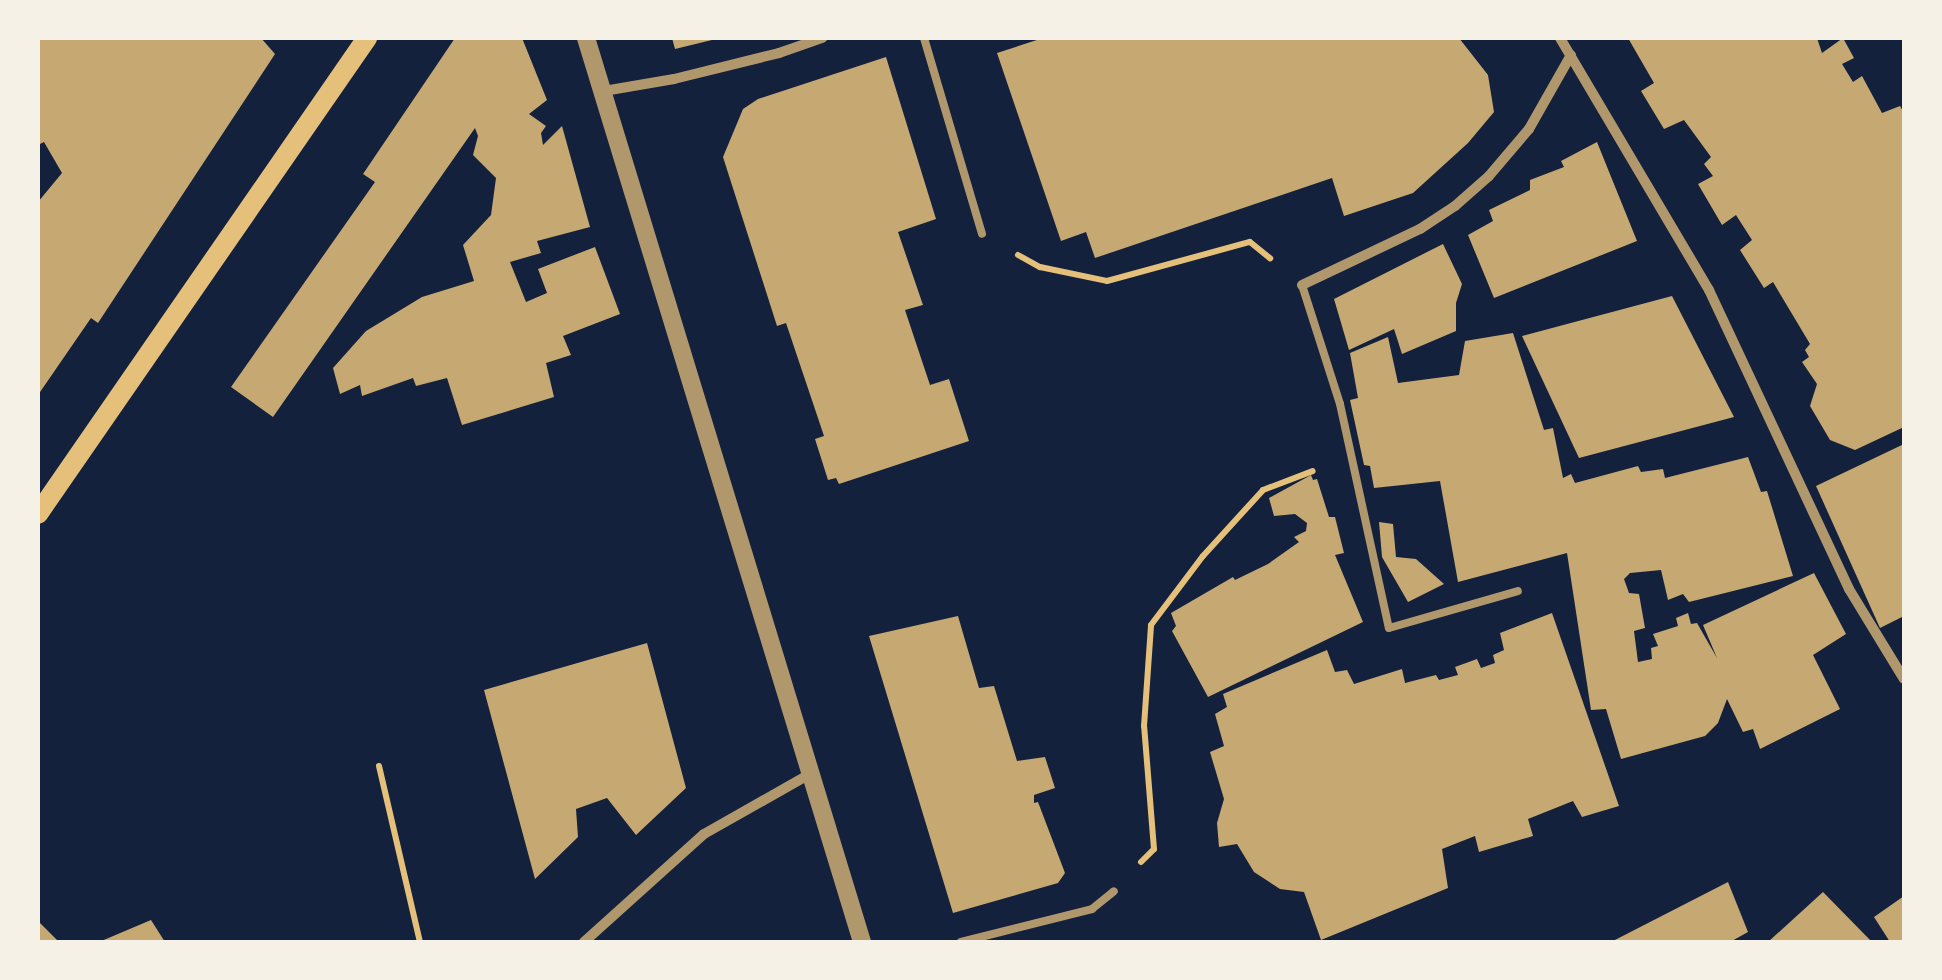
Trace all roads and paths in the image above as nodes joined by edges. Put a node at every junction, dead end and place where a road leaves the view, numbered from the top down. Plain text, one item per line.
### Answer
1 (367, 38) edge
2 (586, 38) edge
3 (822, 38) edge
4 (924, 38) edge
5 (1560, 38) edge
6 (1571, 55) junction
7 (604, 91) junction
8 (982, 234) joint
9 (1302, 285) junction
10 (1353, 462) junction
11 (38, 514) edge
12 (1518, 591) dead end
13 (1904, 678) edge
14 (380, 766) dead end
15 (812, 773) junction
16 (1114, 891) joint
17 (420, 942) edge
18 (584, 942) edge
19 (862, 942) edge
20 (961, 942) edge

1 - 11 main road
2 - 7 street
3 - 7 street
4 - 8 lane
5 - 6 street
6 - 9 street
6 - 13 street
7 - 15 street
8 - 9 path
9 - 10 lane
10 - 12 lane
10 - 16 path
14 - 17 path
15 - 18 street
15 - 19 street
16 - 20 lane

